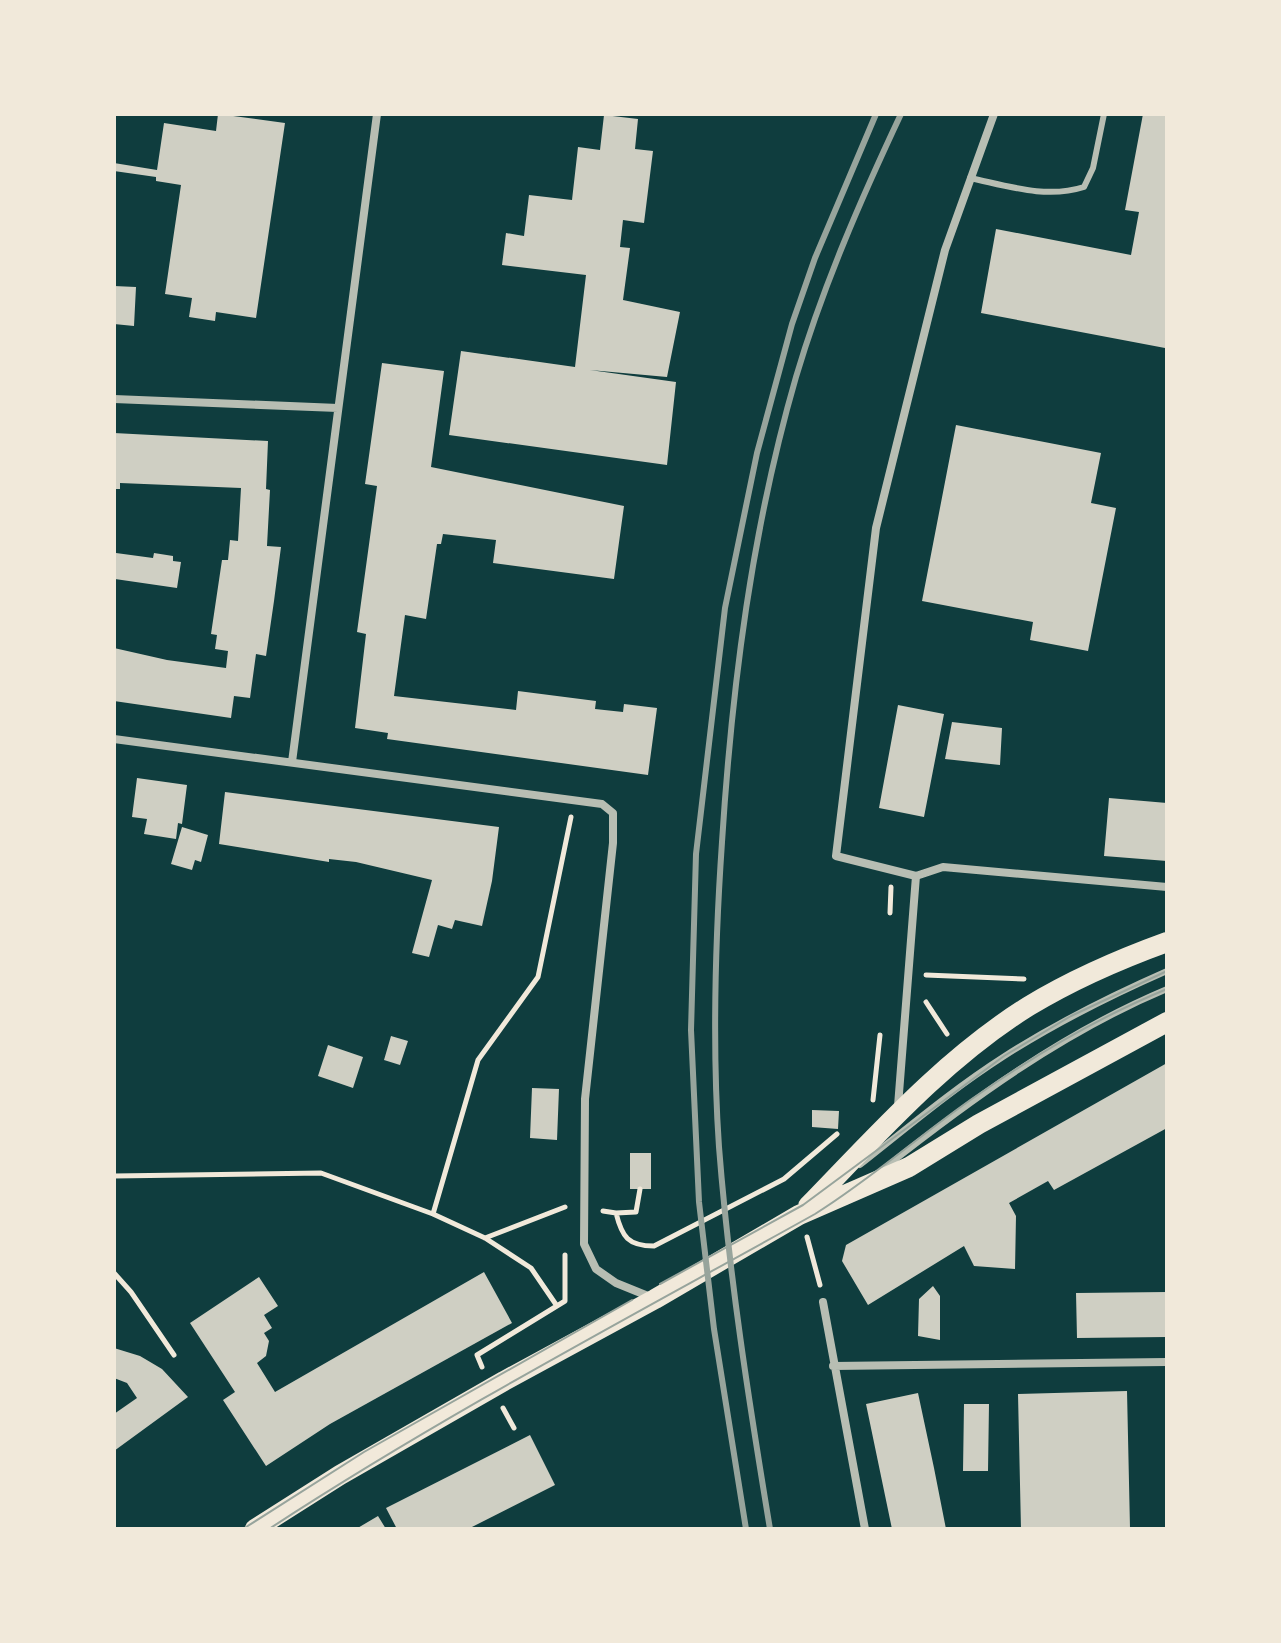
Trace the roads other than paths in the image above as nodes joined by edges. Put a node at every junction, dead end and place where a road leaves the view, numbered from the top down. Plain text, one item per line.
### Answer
1 (377, 114) edge
2 (994, 114) edge
3 (1104, 114) edge
4 (970, 178) junction
5 (114, 399) edge
6 (338, 408) junction
7 (114, 739) edge
8 (292, 762) junction
9 (916, 876) junction
10 (1167, 887) edge
11 (1167, 942) edge
12 (1167, 971) edge
13 (1167, 989) edge
14 (1167, 1022) edge
15 (898, 1115) junction
16 (822, 1192) junction
17 (850, 1193) junction
18 (799, 1215) junction
19 (655, 1299) junction
20 (823, 1302) road end
21 (1167, 1362) edge
22 (833, 1366) junction
23 (255, 1529) edge
24 (865, 1529) edge

1 - 6 street
2 - 4 street
3 - 4 lane
4 - 9 street
5 - 6 street
6 - 8 street
7 - 8 street
8 - 19 street
9 - 10 street
9 - 15 street
11 - 15 main road
12 - 16 lane
13 - 17 lane
14 - 17 main road
15 - 16 main road
16 - 18 main road
17 - 18 main road
18 - 19 main road
19 - 23 main road
20 - 22 street
21 - 22 street
22 - 24 street

